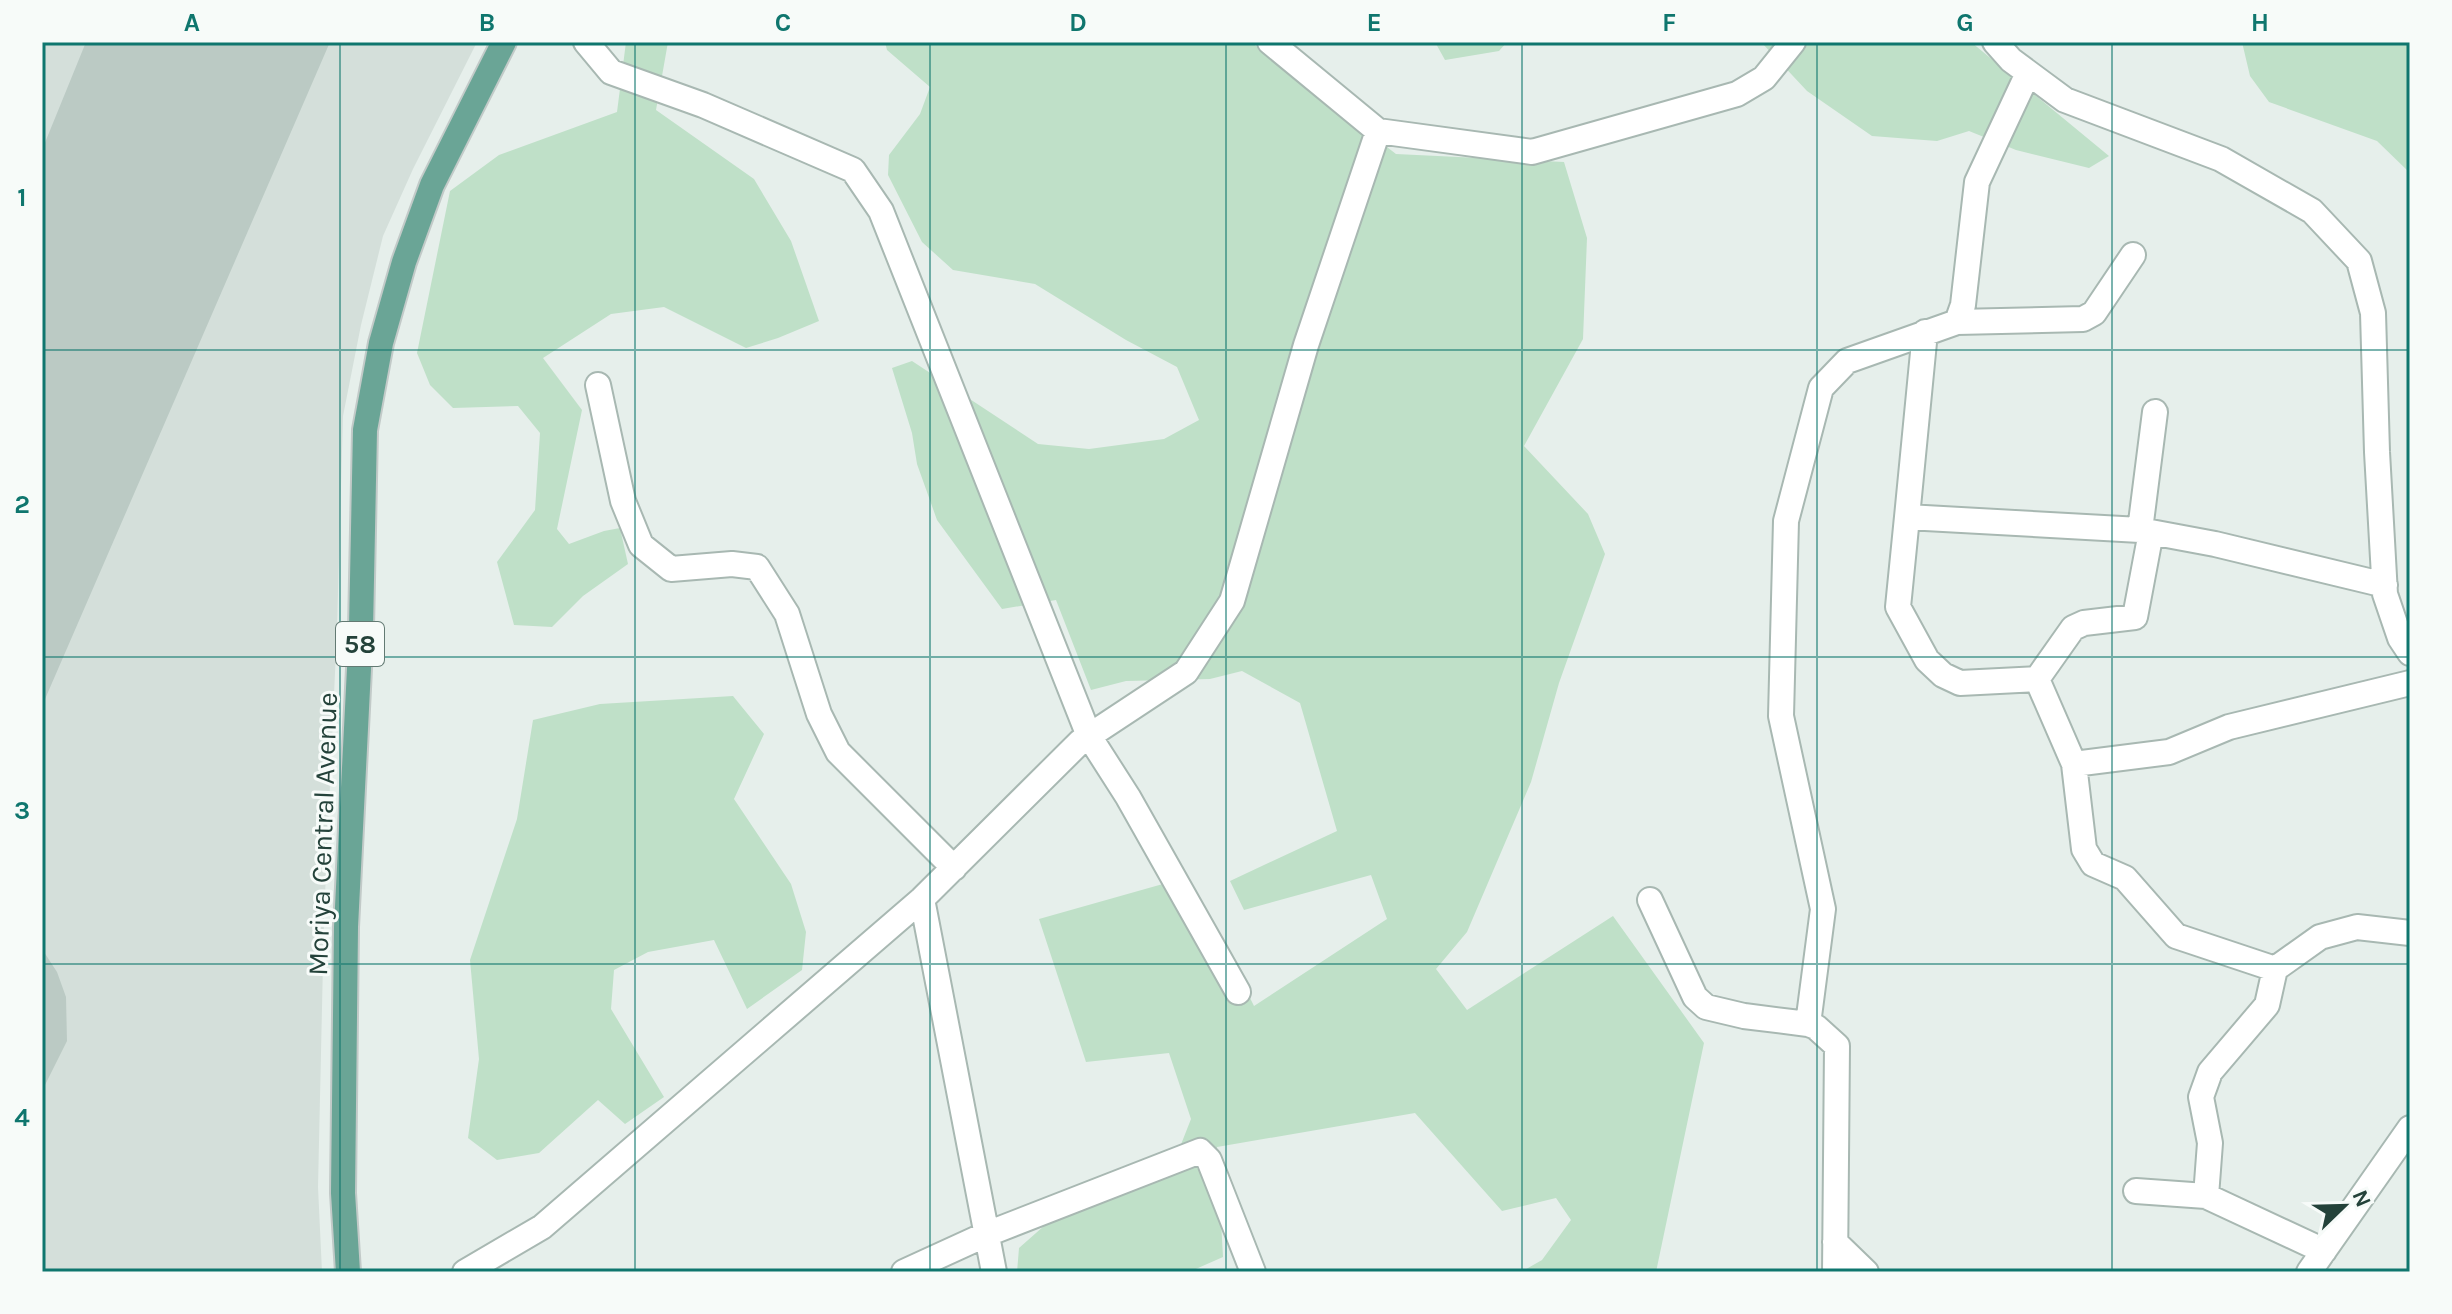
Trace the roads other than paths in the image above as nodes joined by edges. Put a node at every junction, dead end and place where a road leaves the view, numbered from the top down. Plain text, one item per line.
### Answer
1 (504, 42) edge
2 (586, 42) edge
3 (1270, 42) edge
4 (1793, 42) edge
5 (1995, 42) edge
6 (2028, 73) junction
7 (1378, 131) junction
8 (2133, 255) dead end
9 (1957, 322) junction
10 (1925, 332) junction
11 (598, 385) dead end
12 (2155, 412) dead end
13 (1907, 517) junction
14 (2146, 531) junction
15 (2385, 585) junction
16 (2410, 653) edge
17 (2037, 679) junction
18 (2410, 683) edge
19 (1089, 736) junction
20 (2074, 764) junction
21 (954, 868) junction
22 (922, 899) junction
23 (1650, 900) dead end
24 (2410, 933) edge
25 (2275, 969) junction
26 (1238, 992) dead end
27 (1808, 1024) junction
28 (2410, 1128) edge
29 (2136, 1191) dead end
30 (2206, 1196) junction
31 (987, 1234) junction
32 (1835, 1242) junction
33 (2324, 1251) junction
34 (348, 1272) edge
35 (465, 1272) edge
36 (904, 1272) edge
37 (994, 1272) edge
38 (1253, 1272) edge
39 (1835, 1272) edge
40 (1866, 1272) edge
41 (2309, 1272) edge

1 - 34 main road, Moriya Central Avenue / 58
2 - 19 street
3 - 7 street
4 - 7 street
5 - 6 street
6 - 9 street
6 - 15 street
7 - 19 street
8 - 9 street
9 - 10 street
10 - 13 street
10 - 27 street
11 - 21 street
12 - 14 street
13 - 14 street
13 - 17 street
14 - 15 street
14 - 17 street
15 - 16 street
17 - 20 street
18 - 20 street
19 - 21 street
19 - 26 street
20 - 25 street
21 - 22 street
22 - 31 street
22 - 35 street
23 - 27 street
24 - 25 street
25 - 30 street
27 - 32 street
28 - 33 street
29 - 30 street
30 - 33 street
31 - 36 street
31 - 37 street
31 - 38 street
32 - 39 street
32 - 40 street
33 - 41 street

